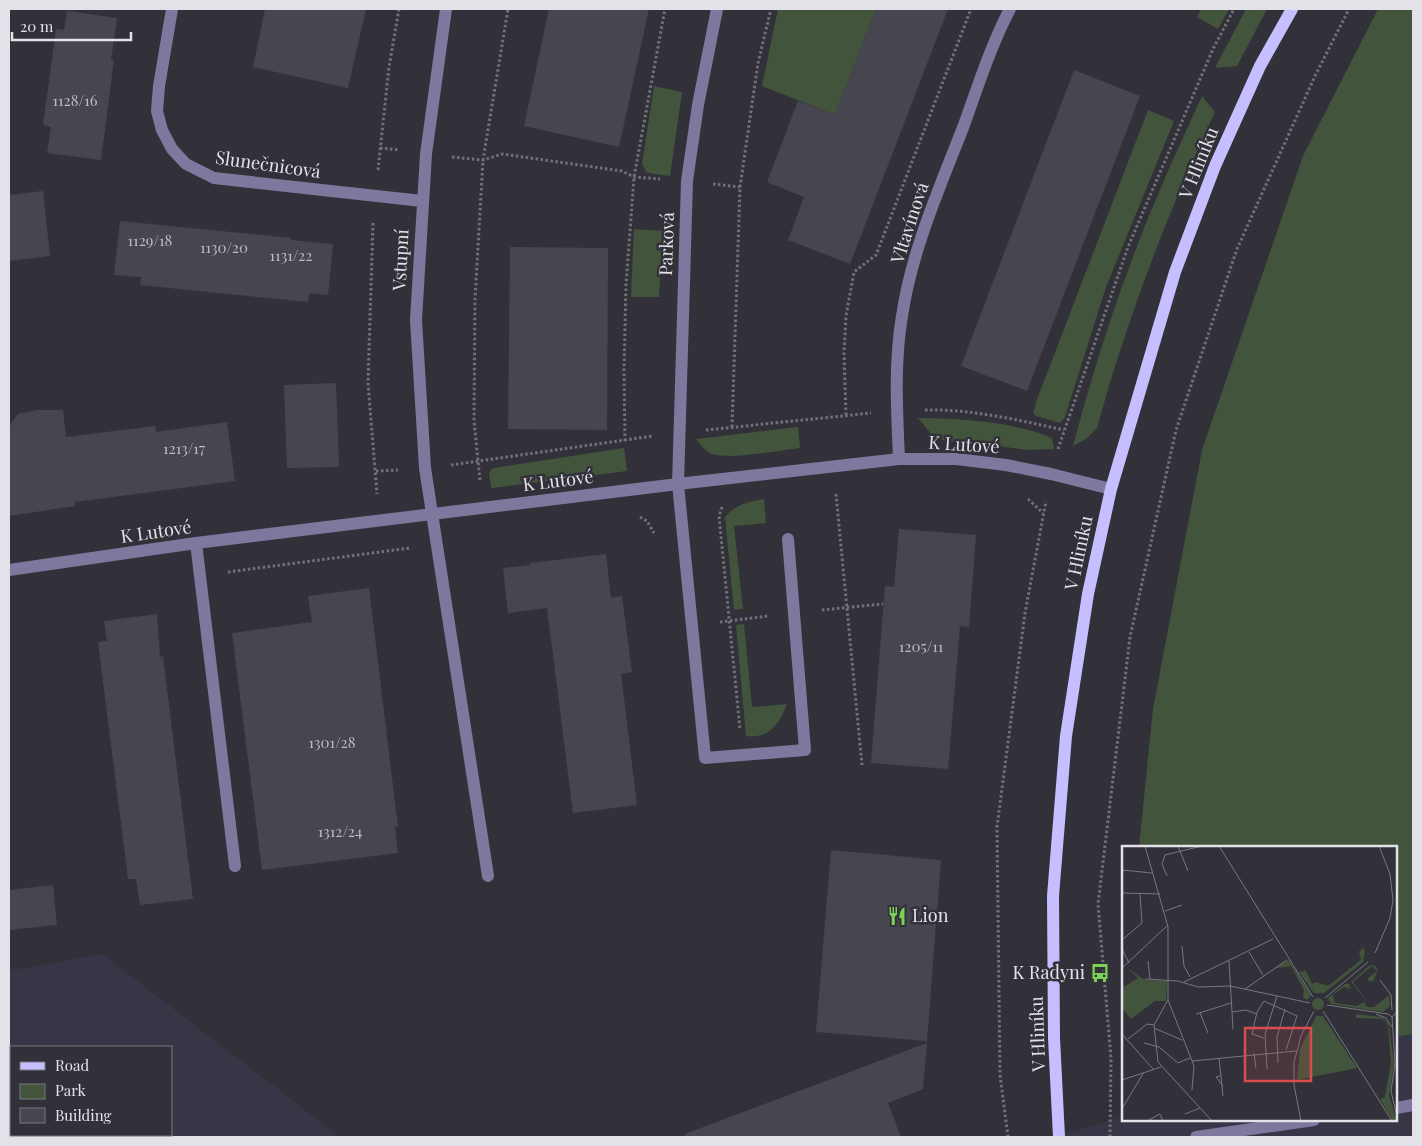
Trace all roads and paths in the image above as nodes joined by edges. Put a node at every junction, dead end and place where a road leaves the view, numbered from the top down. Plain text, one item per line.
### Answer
1 (172, 9) edge
2 (399, 9) edge
3 (446, 9) edge
4 (508, 9) edge
5 (665, 9) edge
6 (717, 9) edge
7 (771, 9) edge
8 (971, 9) edge
9 (1010, 9) edge
10 (1292, 9) edge
11 (1349, 9) edge
12 (483, 160) junction
13 (634, 177) junction
14 (687, 182) junction
15 (740, 187) junction
16 (375, 196) junction
17 (422, 201) junction
18 (897, 410) junction
19 (846, 415) junction
20 (732, 427) junction
21 (1064, 430) dead end
22 (679, 432) junction
23 (625, 441) junction
24 (899, 459) junction
25 (478, 463) junction
26 (425, 468) junction
27 (376, 471) junction
28 (678, 484) junction
29 (836, 488) dead end
30 (1111, 489) junction
31 (484, 508) junction
32 (432, 514) junction
33 (379, 521) junction
34 (788, 539) dead end
35 (196, 543) junction
36 (381, 552) dead end
37 (9, 570) edge
38 (862, 765) dead end
39 (235, 866) dead end
40 (488, 876) dead end
41 (1413, 1105) edge
42 (1397, 1108) edge
43 (1307, 1121) edge
44 (1059, 1137) edge
45 (1110, 1137) edge
46 (1196, 1137) edge

1 - 16 street, Slunečnicová
2 - 16 path
3 - 17 street, Vstupní
4 - 12 path
5 - 13 path
6 - 14 street, Parková
7 - 15 path
8 - 19 path
9 - 18 street, Vltavínová
10 - 30 main road, V Hliníku
11 - 45 path
12 - 13 path
12 - 25 path
13 - 14 path
13 - 23 path
14 - 15 path
14 - 22 street, Parková
15 - 20 path
16 - 17 street, Slunečnicová
16 - 27 path
17 - 26 street, Vstupní
18 - 19 path
18 - 21 path
18 - 24 street, Vltavínová
19 - 20 path
20 - 22 path
22 - 23 path
22 - 28 street, Parková
23 - 25 path
24 - 28 street, K Lutové
24 - 30 street, K Lutové
25 - 26 path
25 - 31 path
26 - 27 path
26 - 32 street, Vstupní
27 - 33 path
28 - 31 street, K Lutové
28 - 34 street, Parková
29 - 38 path
30 - 44 main road, V Hliníku
31 - 32 street, K Lutové
32 - 33 street, K Lutové
32 - 40 street, Vstupní
33 - 35 street, K Lutové
33 - 36 path
35 - 37 street, K Lutové
35 - 39 street
41 - 42 street
43 - 46 street

